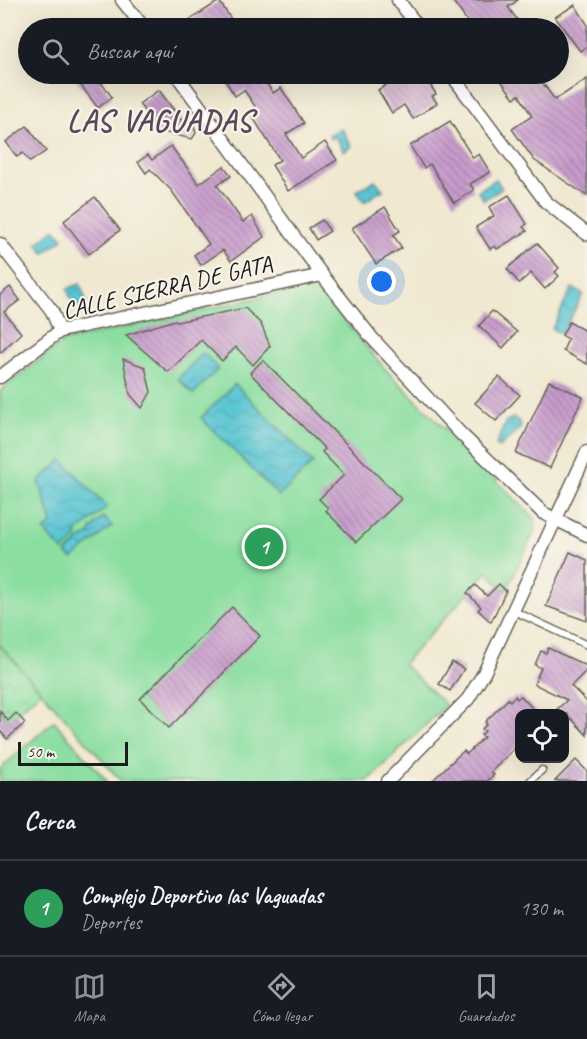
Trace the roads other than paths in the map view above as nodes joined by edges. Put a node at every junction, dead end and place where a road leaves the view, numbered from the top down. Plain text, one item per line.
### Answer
1 (122, 0) edge
2 (398, 0) edge
3 (136, 18) edge
4 (412, 18) edge
5 (183, 84) edge
6 (458, 84) edge
7 (587, 234) edge
8 (0, 244) edge
9 (322, 274) junction
10 (60, 331) junction
11 (0, 377) edge
12 (587, 452) edge
13 (556, 520) junction
14 (587, 535) edge
15 (513, 610) junction
16 (587, 645) edge
17 (542, 770) dead end
18 (388, 781) edge
19 (530, 781) edge

1 - 3 street
2 - 4 street
5 - 9 street
6 - 7 street
8 - 10 street
9 - 10 street, CALLE SIERRA DE GATA
9 - 13 street
10 - 11 street, CALLE SIERRA DE GATA
12 - 13 street
13 - 14 street
13 - 15 street
15 - 16 lane
15 - 18 street
17 - 19 lane

